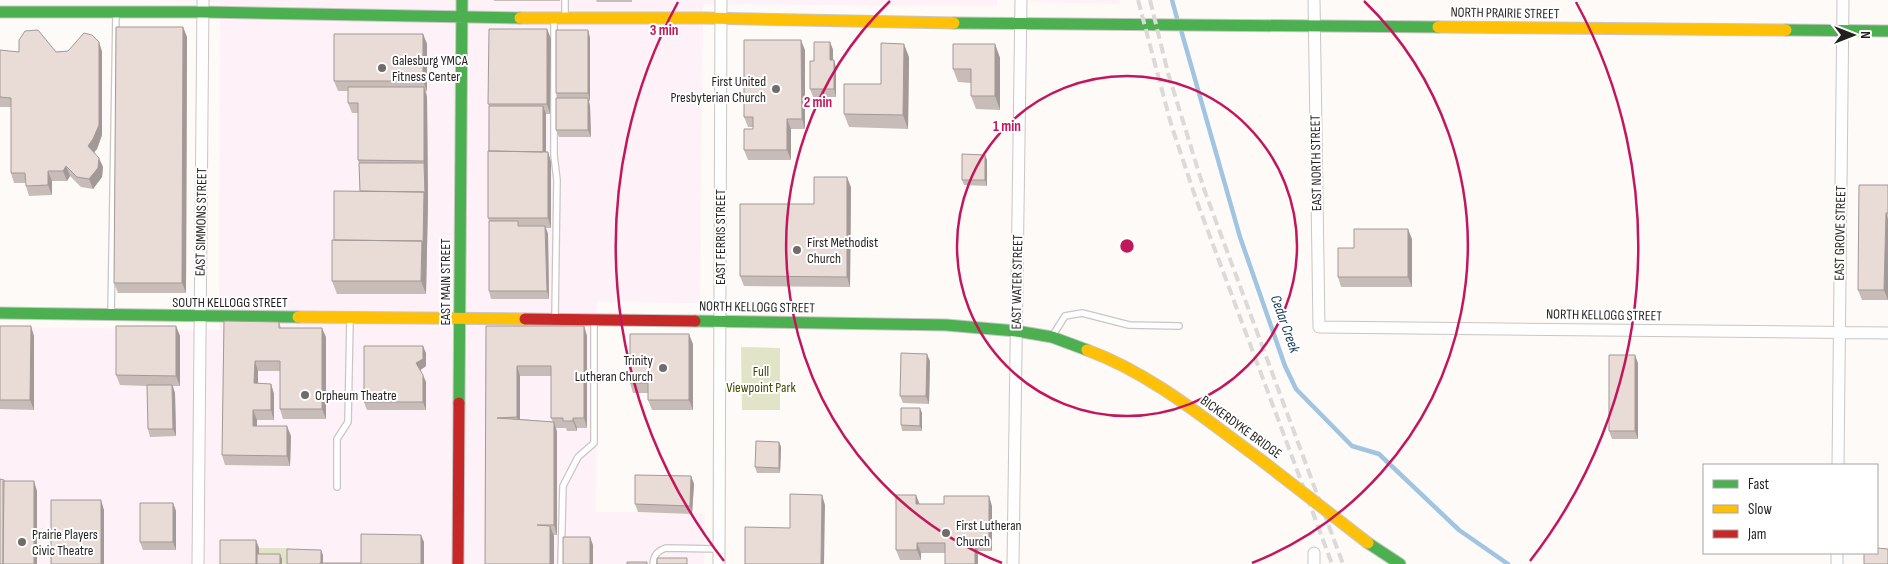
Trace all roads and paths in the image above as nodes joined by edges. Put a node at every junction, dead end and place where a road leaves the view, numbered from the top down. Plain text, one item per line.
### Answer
1 (462, 0) edge
2 (565, 0) edge
3 (721, 0) edge
4 (1022, 0) edge
5 (1314, 0) edge
6 (1843, 0) edge
7 (203, 6) edge
8 (0, 12) edge
9 (116, 12) junction
10 (462, 18) junction
11 (559, 18) junction
12 (721, 19) junction
13 (1021, 24) junction
14 (1314, 26) junction
15 (1842, 31) junction
16 (1888, 31) edge
17 (0, 313) edge
18 (111, 315) junction
19 (200, 317) junction
20 (350, 317) junction
21 (460, 318) junction
22 (555, 319) junction
23 (594, 319) junction
24 (720, 322) junction
25 (1179, 326) dead end
26 (1319, 327) joint
27 (1016, 331) junction
28 (1839, 332) junction
29 (1888, 333) edge
30 (1052, 336) junction
31 (1838, 464) edge
32 (337, 487) dead end
33 (719, 549) junction
34 (198, 564) edge
35 (458, 564) edge
36 (562, 564) edge
37 (653, 564) edge
38 (719, 564) edge
39 (1013, 564) edge
40 (1400, 564) edge

1 - 10 street, EAST MAIN STREET
2 - 11 lane
3 - 12 street, EAST FERRIS STREET
4 - 13 street, EAST WATER STREET
5 - 14 street, EAST NORTH STREET
6 - 15 street, EAST GROVE STREET
7 - 9 street, NORTH PRAIRIE STREET
7 - 10 street, NORTH PRAIRIE STREET
7 - 19 street, EAST SIMMONS STREET
8 - 9 street, NORTH PRAIRIE STREET
9 - 18 lane
10 - 11 street, NORTH PRAIRIE STREET
10 - 21 street, EAST MAIN STREET
11 - 12 street, NORTH PRAIRIE STREET
11 - 22 lane
12 - 13 street, NORTH PRAIRIE STREET
12 - 24 street, EAST FERRIS STREET
13 - 14 street, NORTH PRAIRIE STREET
13 - 27 street, EAST WATER STREET
14 - 15 street, NORTH PRAIRIE STREET
14 - 26 street, EAST NORTH STREET
15 - 16 street, NORTH PRAIRIE STREET
15 - 28 street, EAST GROVE STREET
17 - 18 street, SOUTH KELLOGG STREET
18 - 19 street, SOUTH KELLOGG STREET
19 - 20 street, SOUTH KELLOGG STREET
19 - 34 street, EAST SIMMONS STREET
20 - 21 street, SOUTH KELLOGG STREET
20 - 32 lane
21 - 22 street, NORTH KELLOGG STREET
21 - 35 street, EAST MAIN STREET
22 - 23 street, NORTH KELLOGG STREET
23 - 24 street, NORTH KELLOGG STREET
23 - 36 lane
24 - 27 street, NORTH KELLOGG STREET
24 - 33 street, EAST FERRIS STREET
25 - 30 lane
26 - 28 street, NORTH KELLOGG STREET
27 - 30 street, NORTH KELLOGG STREET
27 - 39 street, EAST WATER STREET
28 - 29 street, NORTH KELLOGG STREET
28 - 31 street, EAST GROVE STREET
30 - 40 street, BICKERDYKE BRIDGE, bridge
33 - 37 lane
33 - 38 street, EAST FERRIS STREET

